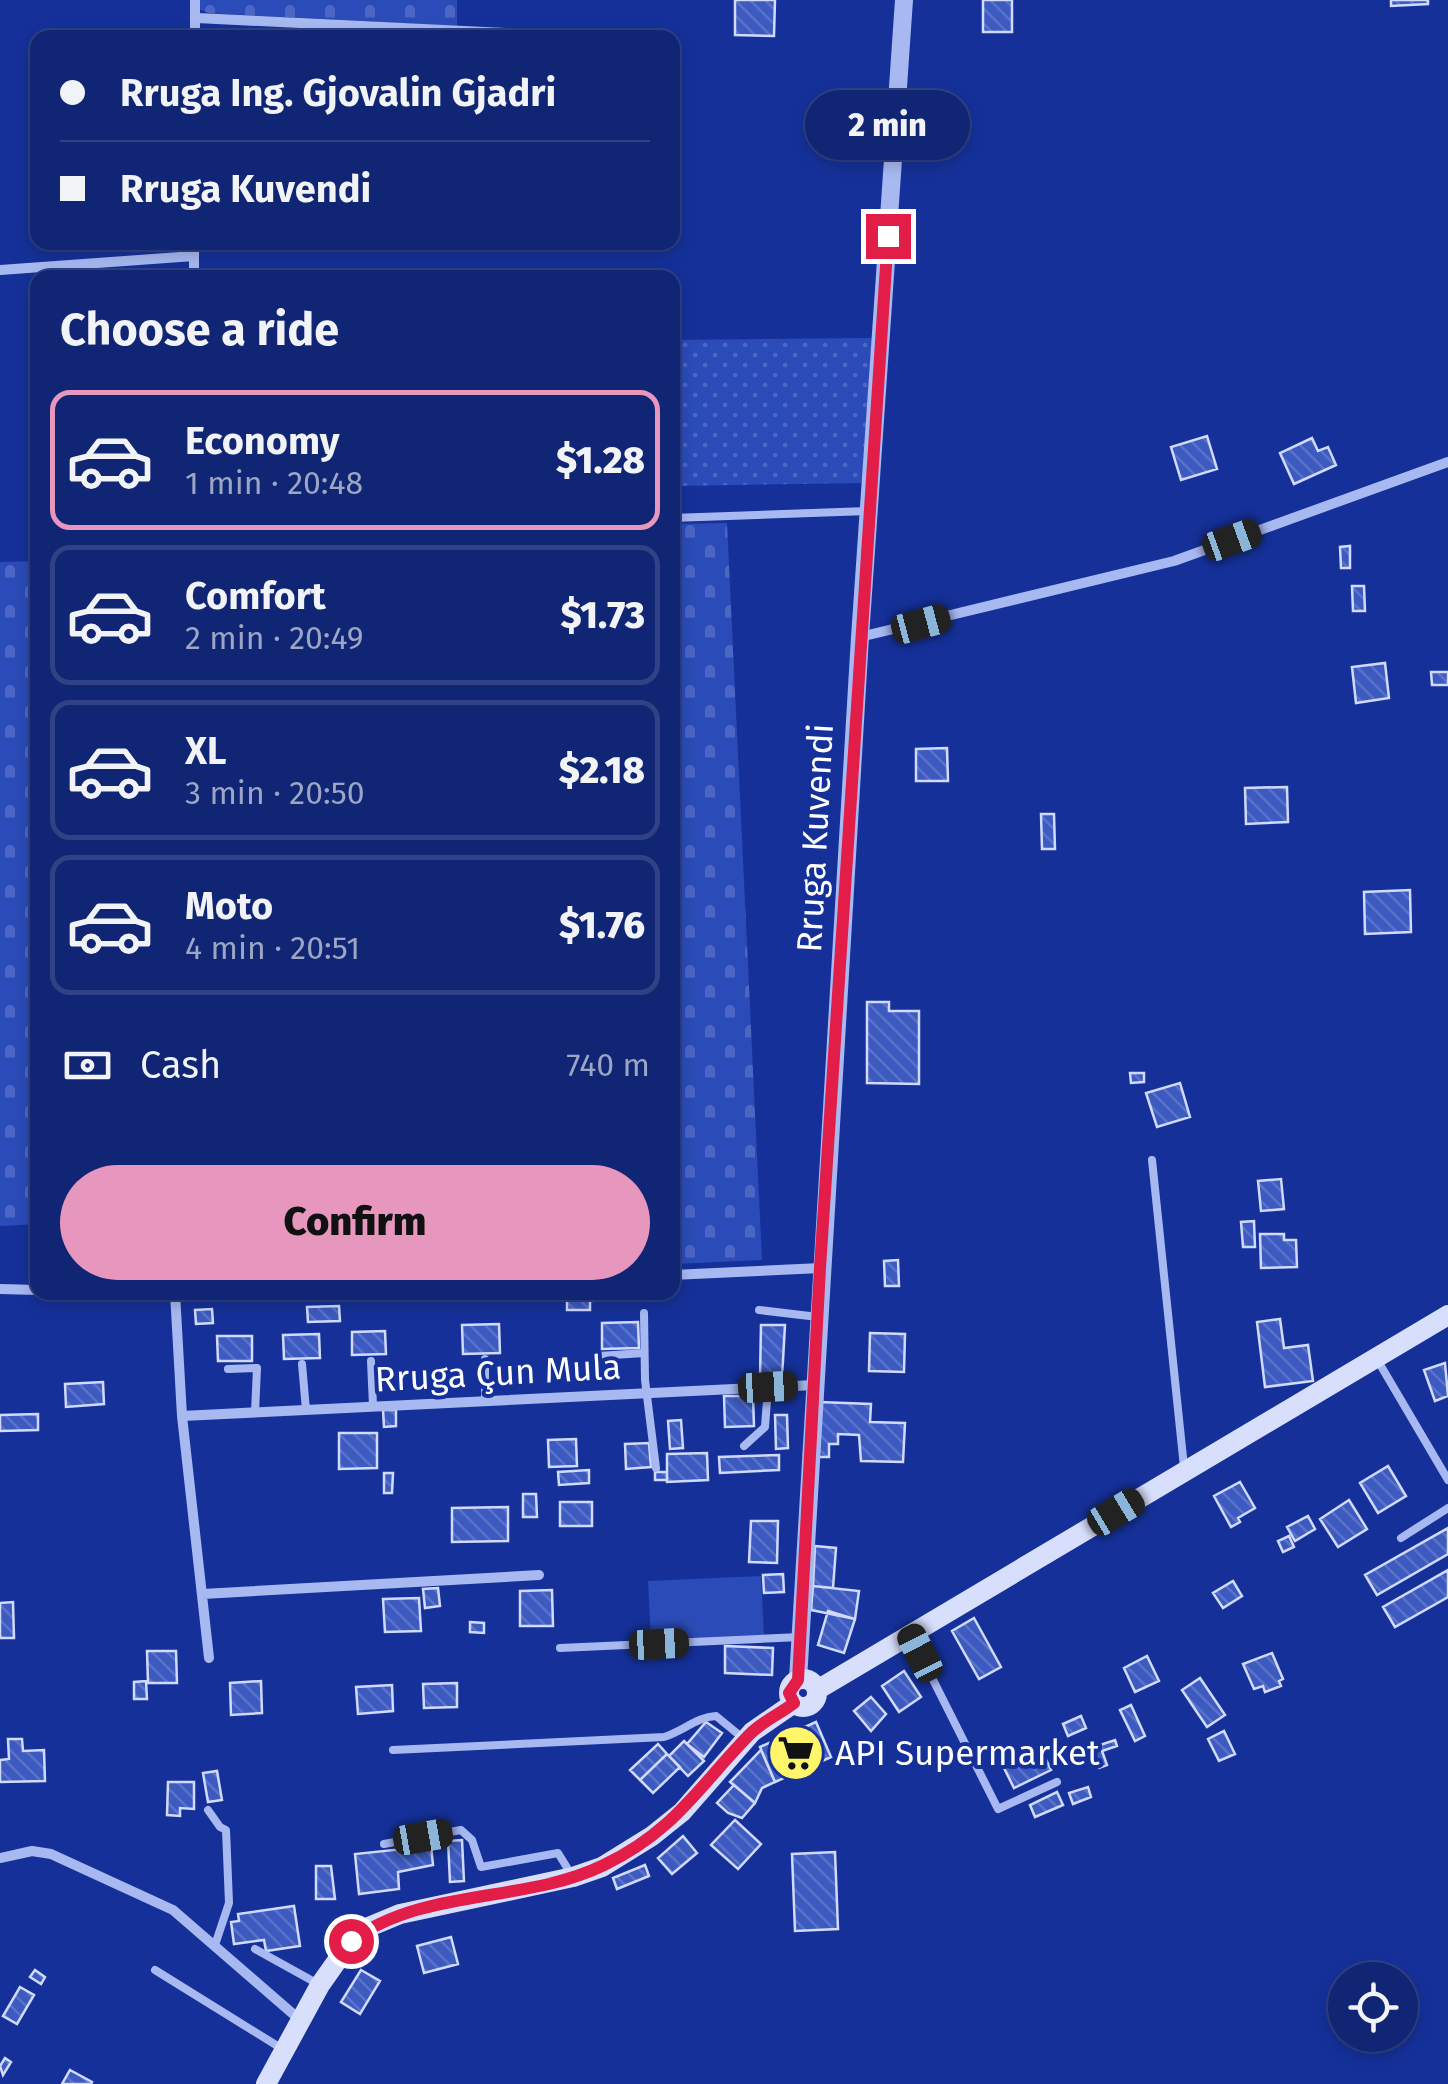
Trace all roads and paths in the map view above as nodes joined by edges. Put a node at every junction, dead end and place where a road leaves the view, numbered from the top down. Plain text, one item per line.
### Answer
1 (195, 0) edge
2 (904, 0) edge
3 (197, 18) junction
4 (196, 30) edge
5 (443, 30) edge
6 (194, 250) edge
7 (194, 256) junction
8 (0, 270) edge
9 (194, 270) edge
10 (1448, 462) edge
11 (868, 511) junction
12 (680, 518) edge
13 (860, 636) junction
14 (1152, 1160) dead end
15 (820, 1268) junction
16 (680, 1275) edge
17 (0, 1289) edge
18 (30, 1290) edge
19 (174, 1300) edge
20 (759, 1310) dead end
21 (644, 1313) dead end
22 (1448, 1314) edge
23 (818, 1317) junction
24 (644, 1353) junction
25 (598, 1356) dead end
26 (1376, 1358) junction
27 (486, 1360) dead end
28 (371, 1362) dead end
29 (302, 1364) dead end
30 (228, 1369) dead end
31 (816, 1384) junction
32 (768, 1387) junction
33 (647, 1393) junction
34 (485, 1401) junction
35 (373, 1406) junction
36 (306, 1410) junction
37 (256, 1412) junction
38 (182, 1416) junction
39 (744, 1446) dead end
40 (656, 1468) dead end
41 (1184, 1471) junction
42 (1448, 1480) edge
43 (1448, 1508) edge
44 (1401, 1538) dead end
45 (540, 1576) dead end
46 (203, 1594) junction
47 (910, 1634) junction
48 (801, 1637) junction
49 (560, 1648) dead end
50 (209, 1658) dead end
51 (808, 1685) junction
52 (745, 1740) junction
53 (393, 1750) dead end
54 (1057, 1782) dead end
55 (208, 1810) dead end
56 (384, 1844) dead end
57 (0, 1858) edge
58 (574, 1877) junction
59 (215, 1945) junction
60 (256, 1949) dead end
61 (155, 1970) dead end
62 (320, 1985) junction
63 (300, 2020) junction
64 (284, 2050) junction
65 (270, 2083) edge

1 - 3 street
2 - 11 street, Rruga Kuvendi
3 - 4 street
3 - 5 street
6 - 7 street
7 - 8 street
7 - 9 street
10 - 13 street
11 - 12 lane
11 - 13 street, Rruga Kuvendi
13 - 15 street, Rruga Kuvendi
14 - 41 lane
15 - 16 street
15 - 23 street, Rruga Kuvendi
17 - 18 street
19 - 38 street
20 - 23 lane
21 - 24 lane
22 - 26 main road
23 - 31 street, Rruga Kuvendi
24 - 25 lane
24 - 33 lane
26 - 41 main road
26 - 42 lane
27 - 34 lane
28 - 35 lane
29 - 36 lane
30 - 37 lane
31 - 32 street, Rruga Çun Mula
31 - 48 street, Rruga Kuvendi
32 - 33 street, Rruga Çun Mula
32 - 39 lane
33 - 34 street, Rruga Çun Mula
33 - 40 lane
34 - 35 street, Rruga Çun Mula
35 - 36 street, Rruga Çun Mula
36 - 37 street, Rruga Çun Mula
37 - 38 street, Rruga Çun Mula
38 - 46 street
41 - 47 main road
43 - 44 lane
45 - 46 street
46 - 50 street
47 - 51 main road
47 - 54 lane
48 - 49 lane
48 - 51 street, Rruga Kuvendi
51 - 52 main road
52 - 53 lane
52 - 58 main road
55 - 59 lane
56 - 58 lane
57 - 59 street
58 - 62 main road
59 - 63 street
60 - 62 lane
61 - 64 lane
62 - 63 main road
63 - 64 main road
64 - 65 main road

